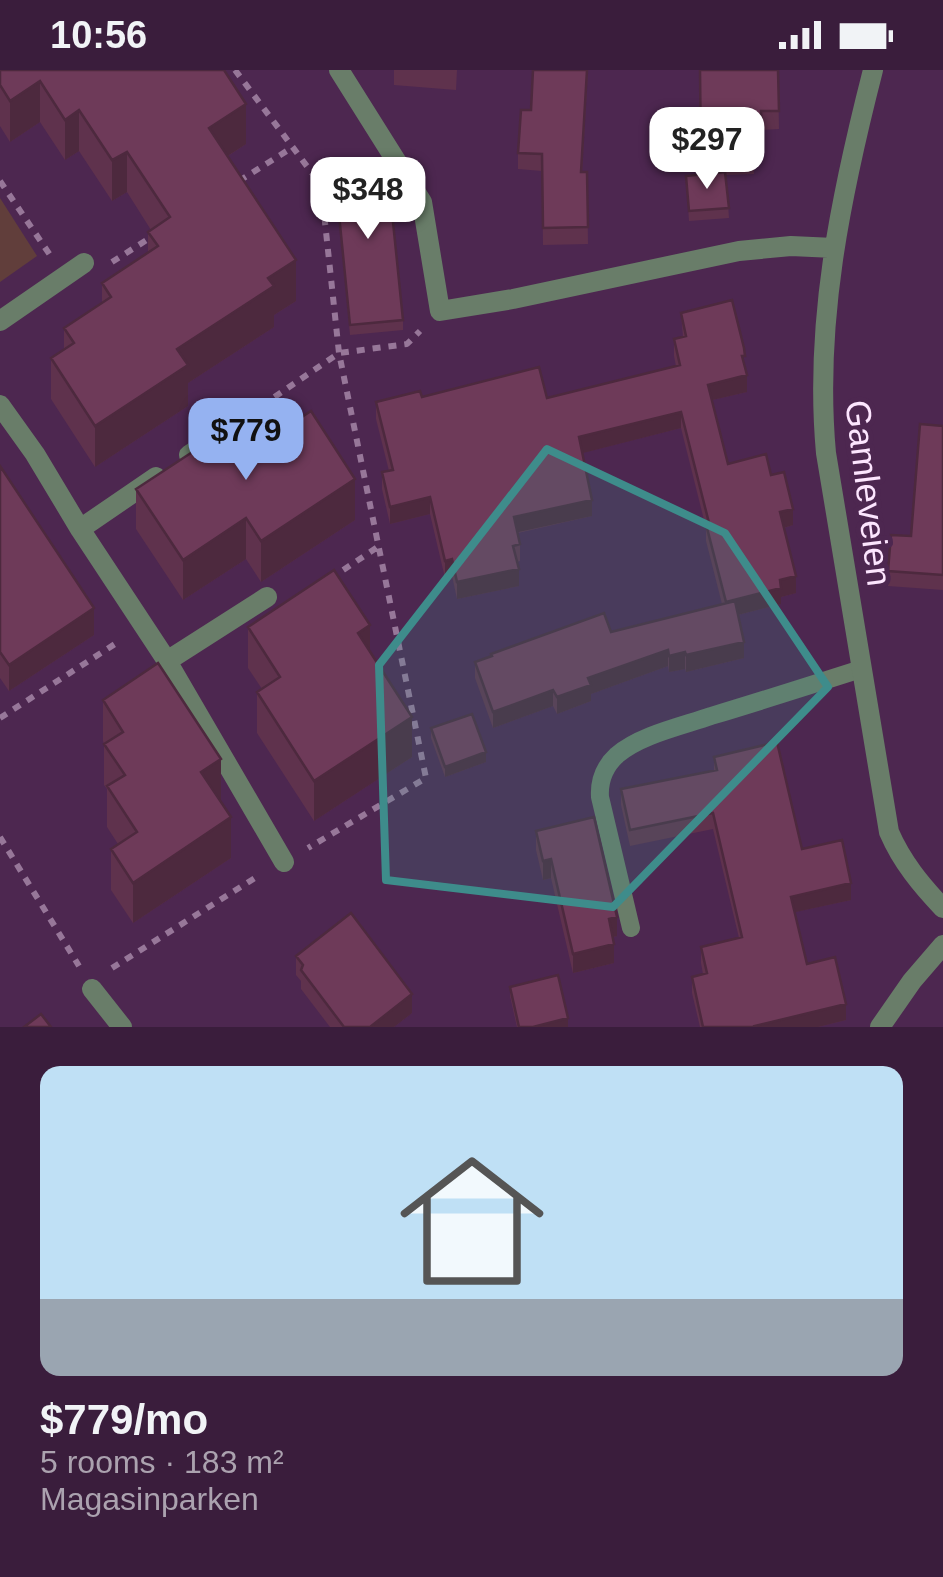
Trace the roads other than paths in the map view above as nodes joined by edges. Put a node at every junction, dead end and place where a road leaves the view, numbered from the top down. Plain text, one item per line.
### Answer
1 (338, 70) edge
2 (873, 70) edge
3 (834, 248) junction
4 (84, 263) road end
5 (0, 320) edge
6 (0, 405) edge
7 (226, 430) edge
8 (80, 529) junction
9 (267, 597) dead end
10 (168, 661) junction
11 (861, 668) junction
12 (284, 862) road end
13 (943, 908) edge
14 (631, 928) dead end
15 (943, 945) edge
16 (90, 986) road end
17 (122, 1027) edge
18 (880, 1027) edge

1 - 3 street
2 - 3 street, Gamleveien
3 - 11 street, Gamleveien
4 - 5 street
6 - 8 street
7 - 8 street
8 - 10 street
9 - 10 street
10 - 12 street
11 - 13 street, Gamleveien
11 - 14 lane
15 - 18 street
16 - 17 street

